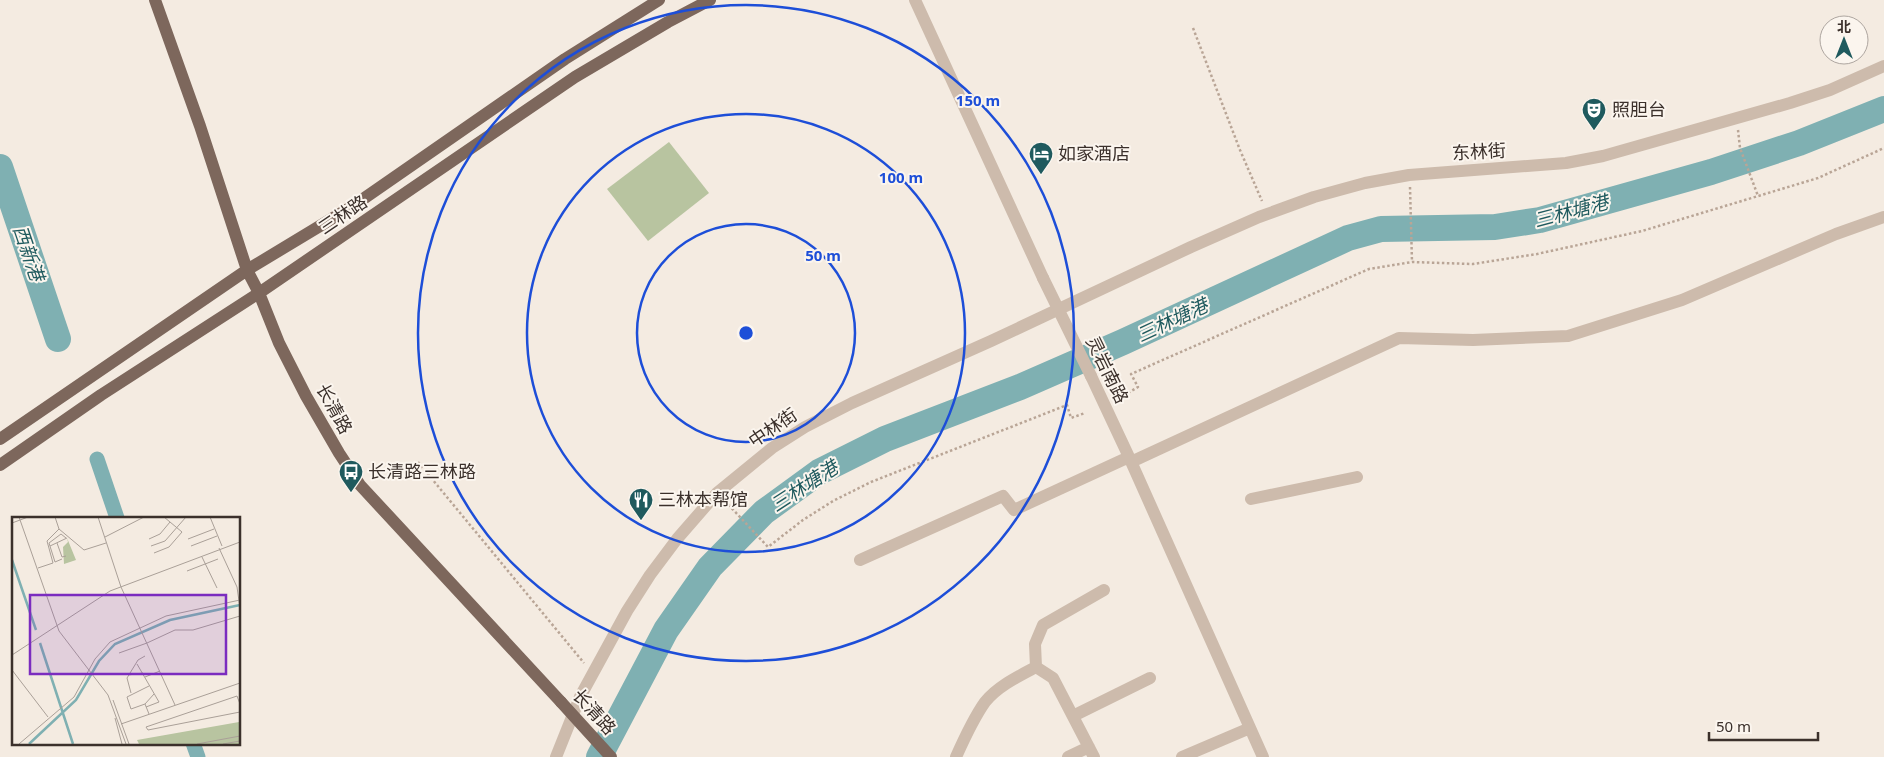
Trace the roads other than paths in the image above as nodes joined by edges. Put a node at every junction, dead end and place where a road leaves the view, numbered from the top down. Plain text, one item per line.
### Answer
1 (155, 0) edge
2 (659, 0) edge
3 (710, 0) edge
4 (915, 0) edge
5 (1884, 66) edge
6 (1884, 217) edge
7 (247, 270) junction
8 (259, 293) junction
9 (1085, 297) joint
10 (0, 439) edge
11 (1130, 460) junction
12 (0, 465) edge
13 (1357, 477) dead end
14 (1251, 499) dead end
15 (860, 560) dead end
16 (1104, 590) dead end
17 (1036, 667) junction
18 (1150, 678) dead end
19 (1073, 716) junction
20 (1250, 728) junction
21 (1092, 752) edge
22 (556, 757) edge
23 (611, 757) edge
24 (956, 757) edge
25 (1068, 757) edge
26 (1182, 757) edge
27 (1263, 757) edge

1 - 7 main road, 长清路
2 - 7 main road, 三林路
3 - 8 main road, 三林路
4 - 11 street, 灵岩南路, bridge
5 - 9 street, 东林街
6 - 11 street
7 - 8 main road, 长清路
7 - 10 main road, 三林路
8 - 12 main road, 三林路
8 - 23 main road, 长清路, bridge
9 - 22 street, 中林街
11 - 15 street
11 - 20 street, 灵岩南路
13 - 14 street
16 - 17 street
17 - 19 street
17 - 24 street
18 - 19 street
19 - 21 street
20 - 26 street
20 - 27 street, 灵岩南路
21 - 25 street

